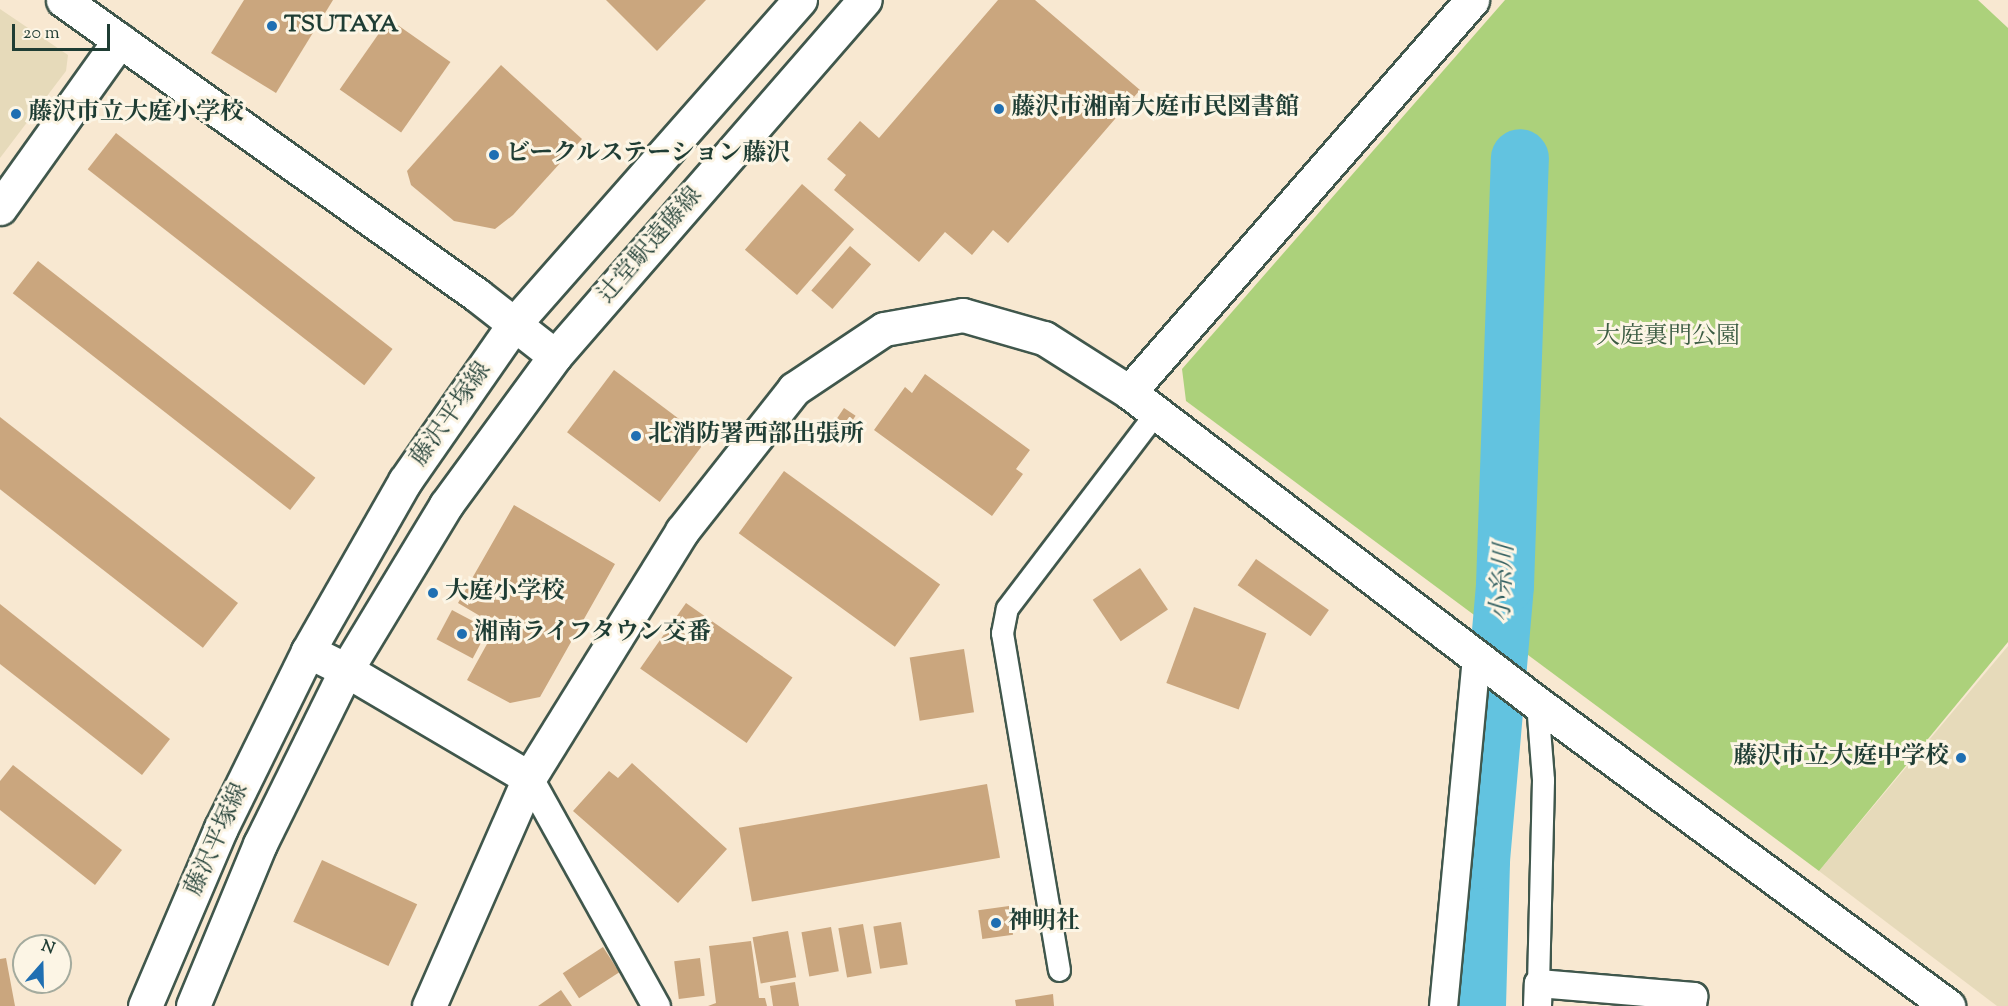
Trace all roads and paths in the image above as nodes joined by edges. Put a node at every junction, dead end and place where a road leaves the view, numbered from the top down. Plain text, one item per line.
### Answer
1 (63, 0) edge
2 (800, 0) edge
3 (865, 0) edge
4 (1472, 0) edge
5 (120, 40) junction
6 (0, 208) edge
7 (515, 323) junction
8 (555, 356) junction
9 (1129, 392) junction
10 (1155, 414) junction
11 (308, 651) junction
12 (1476, 655) junction
13 (346, 670) junction
14 (1537, 703) junction
15 (529, 778) junction
16 (1059, 970) dead end
17 (1537, 994) edge
18 (145, 1006) edge
19 (193, 1006) edge
20 (429, 1006) edge
21 (656, 1006) edge
22 (1443, 1006) edge
23 (1692, 1006) edge
24 (1948, 1006) edge

1 - 5 street
2 - 7 street
3 - 8 street, 辻堂駅遠藤線
4 - 9 street
5 - 6 street
5 - 7 street
7 - 8 street
7 - 11 street, 藤沢平塚線
8 - 13 street, 藤沢平塚線
9 - 10 street
9 - 15 street
10 - 12 street
10 - 16 street
11 - 13 street
11 - 18 street, 藤沢平塚線
12 - 14 street
12 - 22 street
13 - 15 street
13 - 19 street, 藤沢平塚線
14 - 17 street
14 - 24 street
15 - 20 street
15 - 21 street
17 - 23 street

